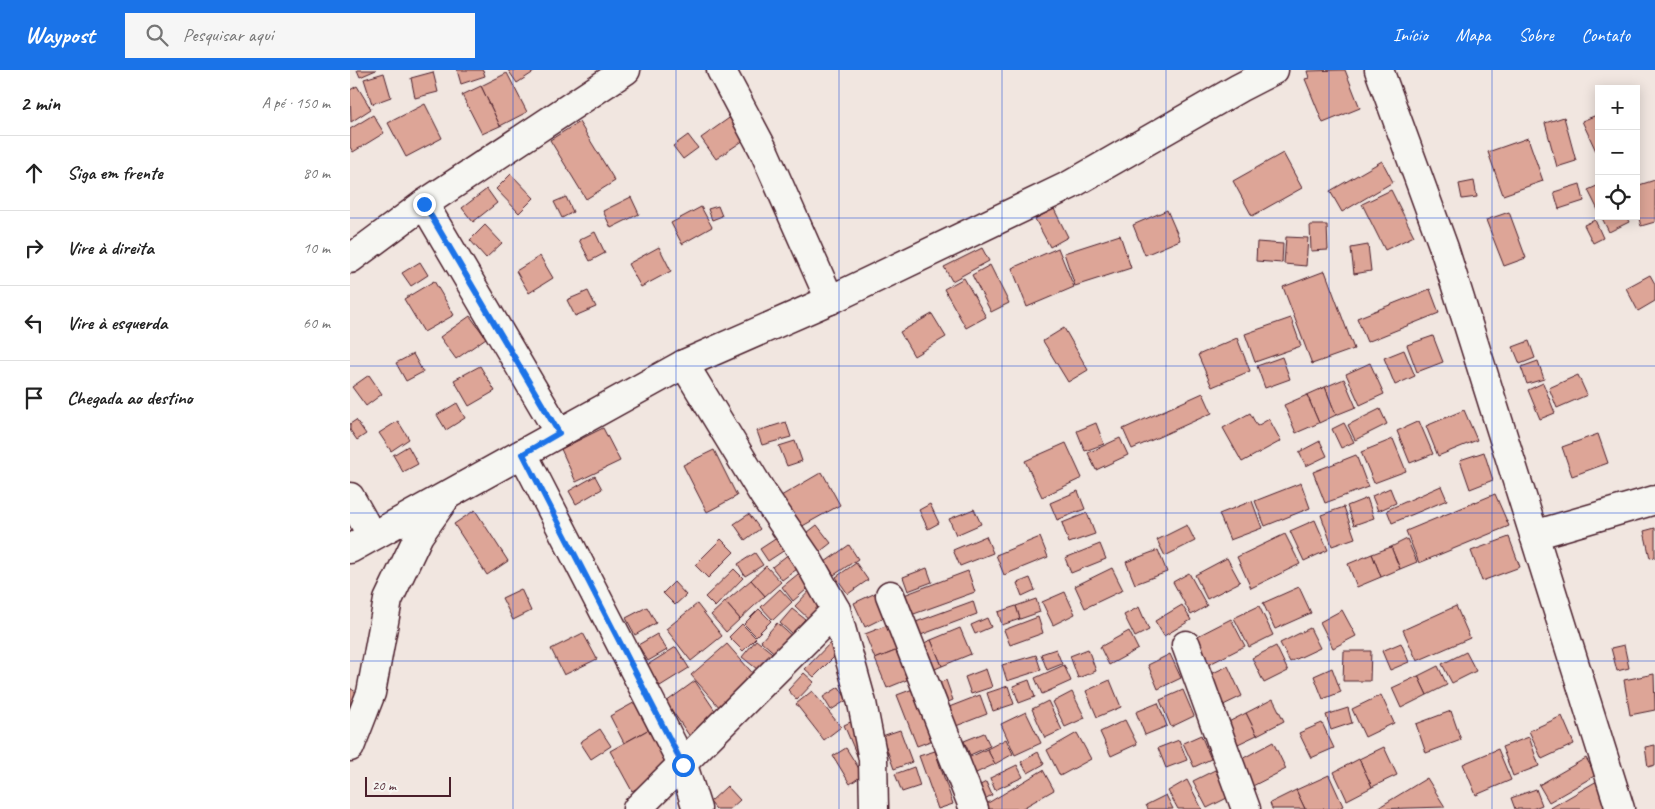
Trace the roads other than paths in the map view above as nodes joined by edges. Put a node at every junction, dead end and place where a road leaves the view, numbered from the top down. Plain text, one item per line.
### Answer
1 (626, 70) edge
2 (721, 70) edge
3 (1274, 70) edge
4 (1379, 70) edge
5 (424, 204) junction
6 (350, 259) edge
7 (830, 300) junction
8 (684, 364) junction
9 (559, 433) junction
10 (523, 454) junction
11 (449, 493) junction
12 (350, 497) edge
13 (1655, 500) edge
14 (1534, 535) junction
15 (361, 542) edge
16 (890, 595) dead end
17 (836, 610) junction
18 (1186, 645) dead end
19 (350, 747) edge
20 (683, 765) junction
21 (636, 809) edge
22 (697, 809) edge
23 (874, 809) edge
24 (974, 809) edge
25 (1246, 809) edge
26 (1620, 809) edge

1 - 5 street
2 - 7 street
3 - 7 street
4 - 14 street
5 - 6 street
5 - 9 street
7 - 8 street
8 - 9 street
8 - 17 street
9 - 10 street
10 - 11 street
10 - 20 street
11 - 15 street
11 - 19 street
12 - 15 street
13 - 14 street
14 - 26 street
16 - 24 street
17 - 20 street
17 - 23 street
18 - 25 street
20 - 21 street
20 - 22 street

